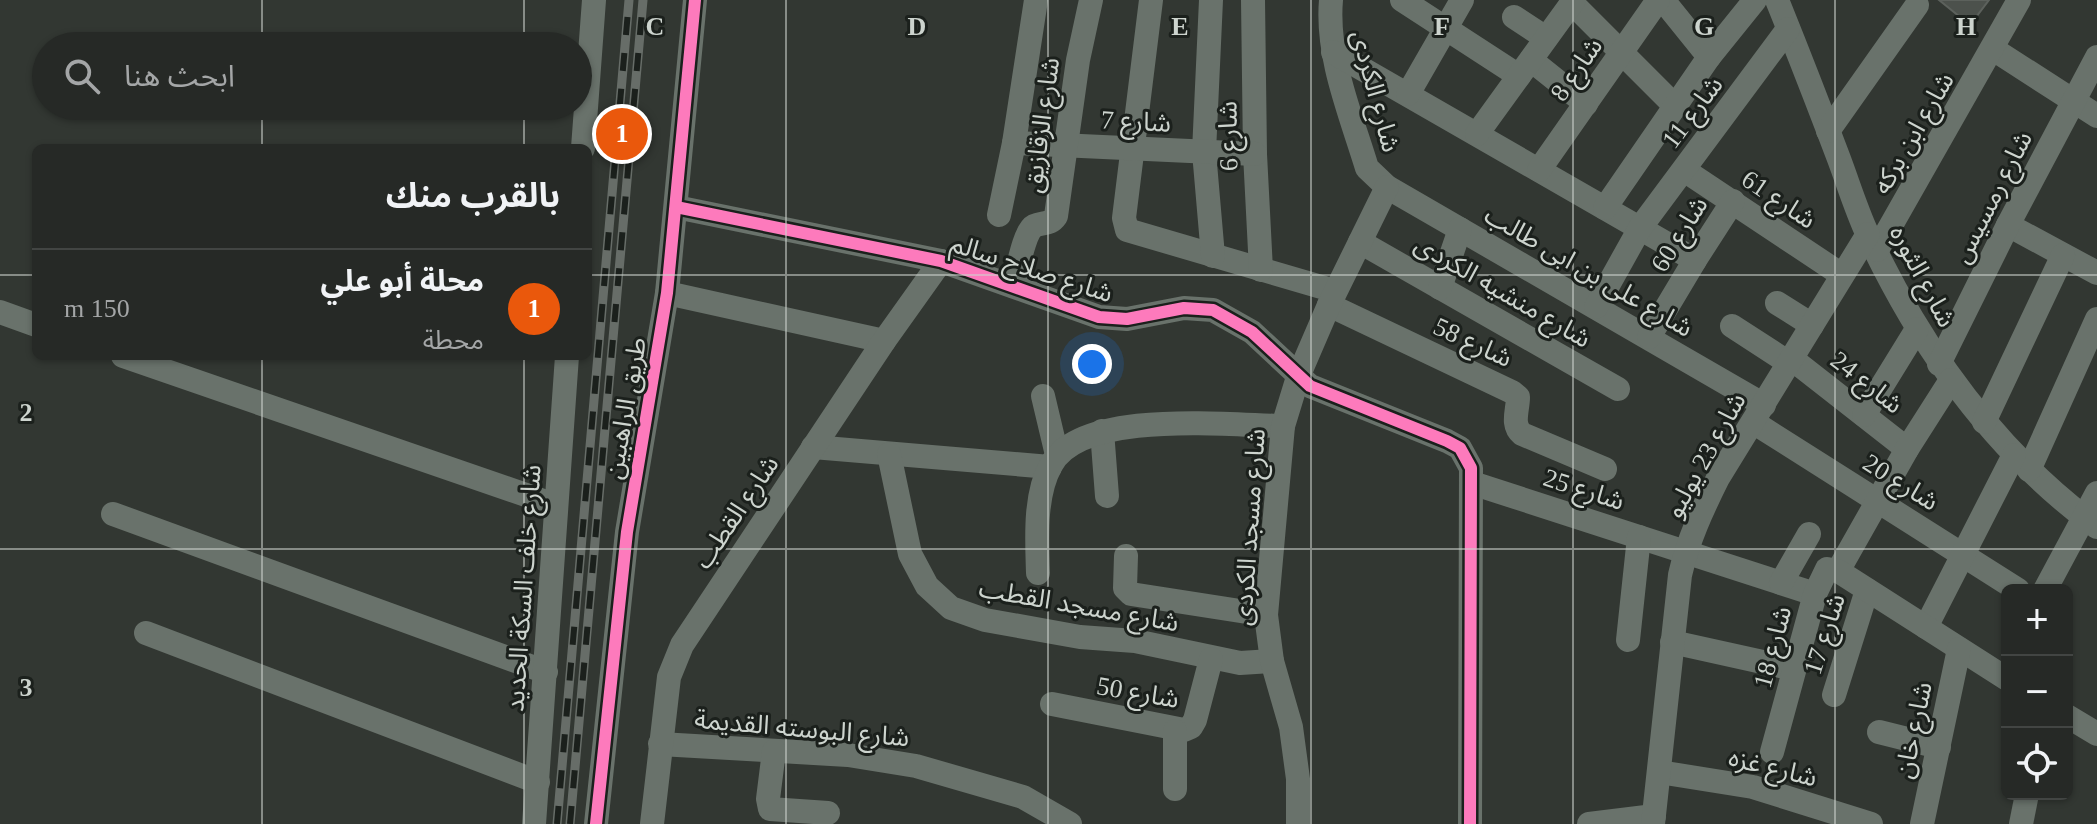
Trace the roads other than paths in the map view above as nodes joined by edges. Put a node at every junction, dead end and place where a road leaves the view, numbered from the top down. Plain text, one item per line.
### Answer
1 (594, 0) edge
2 (695, 0) edge
3 (1036, 0) edge
4 (1091, 0) edge
5 (1151, 0) edge
6 (1211, 0) edge
7 (1253, 0) edge
8 (1331, 0) edge
9 (1402, 0) edge
10 (1462, 0) edge
11 (1660, 0) edge
12 (1755, 0) edge
13 (2019, 0) edge
14 (1573, 1) edge
15 (1917, 5) dead end
16 (1784, 10) edge
17 (1514, 17) dead end
18 (1446, 28) junction
19 (592, 32) edge
20 (1546, 38) junction
21 (1993, 49) junction
22 (1333, 52) junction
23 (1621, 52) junction
24 (1709, 57) junction
25 (2097, 57) edge
26 (1525, 68) junction
27 (1408, 94) junction
28 (2074, 101) junction
29 (1586, 104) junction
30 (1675, 106) junction
31 (2097, 116) edge
32 (585, 120) edge
33 (1828, 131) junction
34 (1477, 134) junction
35 (1014, 143) junction
36 (583, 144) edge
37 (1066, 146) junction
38 (1131, 149) junction
39 (1204, 152) junction
40 (1255, 154) junction
41 (1539, 170) junction
42 (1684, 170) junction
43 (1387, 187) junction
44 (1733, 201) junction
45 (676, 207) junction
46 (1605, 208) junction
47 (999, 215) dead end
48 (2008, 225) junction
49 (1640, 228) junction
50 (1460, 229) junction
51 (1360, 242) junction
52 (1872, 242) junction
53 (2063, 255) junction
54 (1213, 256) junction
55 (1695, 260) junction
56 (941, 261) junction
57 (1261, 270) junction
58 (2097, 273) edge
59 (1842, 275) junction
60 (1013, 286) junction
61 (1440, 288) junction
62 (667, 293) junction
63 (1332, 298) junction
64 (1777, 303) dead end
65 (1596, 307) junction
66 (0, 312) edge
67 (2097, 319) edge
68 (32, 324) edge
69 (1812, 325) junction
70 (1732, 326) dead end
71 (1917, 329) junction
72 (1649, 337) junction
73 (884, 341) junction
74 (135, 360) edge
75 (567, 360) edge
76 (1790, 361) junction
77 (1945, 372) junction
78 (1298, 377) junction
79 (1618, 389) dead end
80 (1043, 396) dead end
81 (1758, 413) junction
82 (1864, 415) junction
83 (1984, 422) junction
84 (1283, 426) junction
85 (1102, 431) junction
86 (813, 447) junction
87 (1907, 449) junction
88 (889, 454) junction
89 (1054, 461) junction
90 (2021, 463) junction
91 (1605, 469) dead end
92 (1472, 476) junction
93 (2097, 493) edge
94 (1107, 496) dead end
95 (1878, 501) junction
96 (555, 505) junction
97 (113, 514) dead end
98 (2091, 522) edge
99 (1809, 534) dead end
100 (1639, 537) junction
101 (1686, 551) junction
102 (1963, 555) junction
103 (1126, 556) dead end
104 (1838, 571) junction
105 (1038, 573) dead end
106 (1781, 583) junction
107 (2009, 584) edge
108 (2049, 584) edge
109 (1867, 590) junction
110 (1815, 594) junction
111 (1266, 615) junction
112 (1926, 627) junction
113 (146, 633) dead end
114 (1628, 640) dead end
115 (1672, 642) junction
116 (1959, 649) junction
117 (1211, 659) junction
118 (1272, 661) junction
119 (1794, 669) junction
120 (2001, 669) edge
121 (546, 672) junction
122 (1834, 695) dead end
123 (1052, 704) dead end
124 (2073, 719) edge
125 (2095, 728) edge
126 (1175, 731) junction
127 (1879, 732) dead end
128 (660, 744) junction
129 (1939, 747) junction
130 (774, 751) junction
131 (1772, 752) dead end
132 (1659, 772) junction
133 (538, 782) junction
134 (1175, 789) dead end
135 (2026, 800) edge
136 (828, 813) dead end
137 (1654, 820) edge
138 (534, 824) edge
139 (596, 824) edge
140 (652, 824) edge
141 (1070, 824) edge
142 (1298, 824) edge
143 (1470, 824) edge
144 (1589, 824) edge
145 (1871, 824) edge
146 (1922, 824) edge
147 (2021, 824) edge

1 - 19 street
2 - 45 street, طريق الراهبين
3 - 35 street
4 - 37 street, شارع الزقازيق
5 - 38 street
6 - 39 street
7 - 40 street, شارع 6
8 - 22 street, شارع الكردى
9 - 18 street
10 - 18 street
11 - 23 street, شارع 8
11 - 24 street
12 - 24 street
13 - 21 street, شارع ابن بركه
14 - 20 street
14 - 23 street
15 - 33 street
16 - 33 street, شارع الثوره
16 - 42 street, شارع 11
17 - 20 street
18 - 26 street
18 - 27 street
20 - 26 street
21 - 28 street
21 - 52 street, شارع ابن بركه
22 - 27 street
22 - 43 street, شارع الكردى
23 - 29 street, شارع 8
23 - 30 street
24 - 30 street
25 - 28 street, شارع رمسيس
26 - 29 street
26 - 34 street
27 - 34 street
28 - 31 street
28 - 48 street, شارع رمسيس
29 - 41 street, شارع 8
30 - 46 street
32 - 36 street
33 - 52 street, شارع الثوره
34 - 41 street
35 - 37 street, شارع 7
35 - 47 street
37 - 38 street, شارع 7
37 - 60 street, شارع الزقازيق
38 - 39 street, شارع 7
38 - 54 street
39 - 40 street, شارع 7
39 - 54 street
40 - 57 street, شارع 6
41 - 46 street
42 - 44 street, شارع 61
42 - 49 street, شارع 11
43 - 50 street, شارع على بن ابى طالب
43 - 51 street, شارع مسجد الكردى
44 - 55 street, شارع 60
44 - 59 street, شارع 61
45 - 56 street, شارع صلاح سالم
45 - 62 street, طريق الراهبين
46 - 49 street
48 - 53 street
48 - 77 street, شارع رمسيس
49 - 55 street
49 - 65 street, شارع 11
50 - 61 street
50 - 65 street, شارع على بن ابى طالب
51 - 61 street, شارع منشيه الكردى
51 - 63 street, شارع مسجد الكردى
52 - 59 street, شارع 23 يوليو
52 - 71 street, شارع الثوره
53 - 58 street
53 - 83 street
54 - 57 street
55 - 72 street, شارع 60
56 - 60 street, شارع صلاح سالم
56 - 73 street, شارع القطب
57 - 63 street
59 - 69 street, شارع 23 يوليو
60 - 78 street, شارع صلاح سالم
61 - 79 street, شارع منشيه الكردى
62 - 73 street
62 - 139 street, طريق الراهبين
63 - 78 street, شارع مسجد الكردى
63 - 91 street, شارع 58
64 - 69 street
65 - 72 street, شارع على بن ابى طالب
66 - 68 street
67 - 90 street
69 - 76 street, شارع 23 يوليو
70 - 76 street, شارع 24
71 - 77 street, شارع الثوره
71 - 82 street
72 - 81 street, شارع على بن ابى طالب
73 - 86 street, شارع القطب
74 - 96 street
75 - 96 street, شارع خلف السكة الحديد
76 - 81 street, شارع 23 يوليو
76 - 82 street, شارع 24
77 - 83 street, شارع الثوره
77 - 87 street, شارع رمسيس
78 - 84 street, شارع مسجد الكردى
78 - 92 street, شارع صلاح سالم
80 - 89 street
81 - 95 street, شارع 20
81 - 101 street, شارع 23 يوليو
82 - 87 street, شارع 24
83 - 90 street, شارع الثوره
84 - 85 street
84 - 111 street, شارع مسجد الكردى
85 - 89 street
85 - 94 street
86 - 88 street
86 - 128 street, شارع القطب
87 - 95 street, شارع رمسيس
88 - 89 street
88 - 117 street, شارع مسجد القطب
89 - 105 street
90 - 98 street, شارع الثوره
90 - 102 street
92 - 100 street, شارع 25
92 - 143 street
93 - 98 street
95 - 102 street, شارع 20
95 - 104 street, شارع رمسيس
96 - 121 street, شارع خلف السكة الحديد
97 - 121 street
98 - 108 street
99 - 106 street
100 - 101 street, شارع 25
100 - 114 street
101 - 106 street, شارع 25
101 - 115 street, شارع 23 يوليو
102 - 107 street, شارع 20
102 - 112 street
103 - 111 street
104 - 109 street
104 - 110 street, شارع 18
106 - 110 street, شارع 25
109 - 112 street
109 - 122 street, شارع 17
110 - 119 street, شارع 18
111 - 118 street, شارع مسجد الكردى
112 - 116 street
113 - 133 street
115 - 119 street
115 - 132 street, شارع 23 يوليو
116 - 120 street
116 - 129 street, شارع خان
117 - 118 street, شارع مسجد القطب
117 - 126 street, شارع 50
118 - 142 street, شارع مسجد الكردى
119 - 131 street, شارع 18
121 - 133 street, شارع خلف السكة الحديد
123 - 126 street, شارع 50
124 - 125 street
126 - 134 street
127 - 129 street
128 - 130 street, شارع البوسته القديمة
128 - 140 street, شارع القطب
129 - 146 street, شارع خان
130 - 136 street
130 - 141 street, شارع البوسته القديمة
132 - 137 street, شارع 23 يوليو
132 - 145 street, شارع غزه
133 - 138 street, شارع خلف السكة الحديد
135 - 147 street
137 - 144 street

